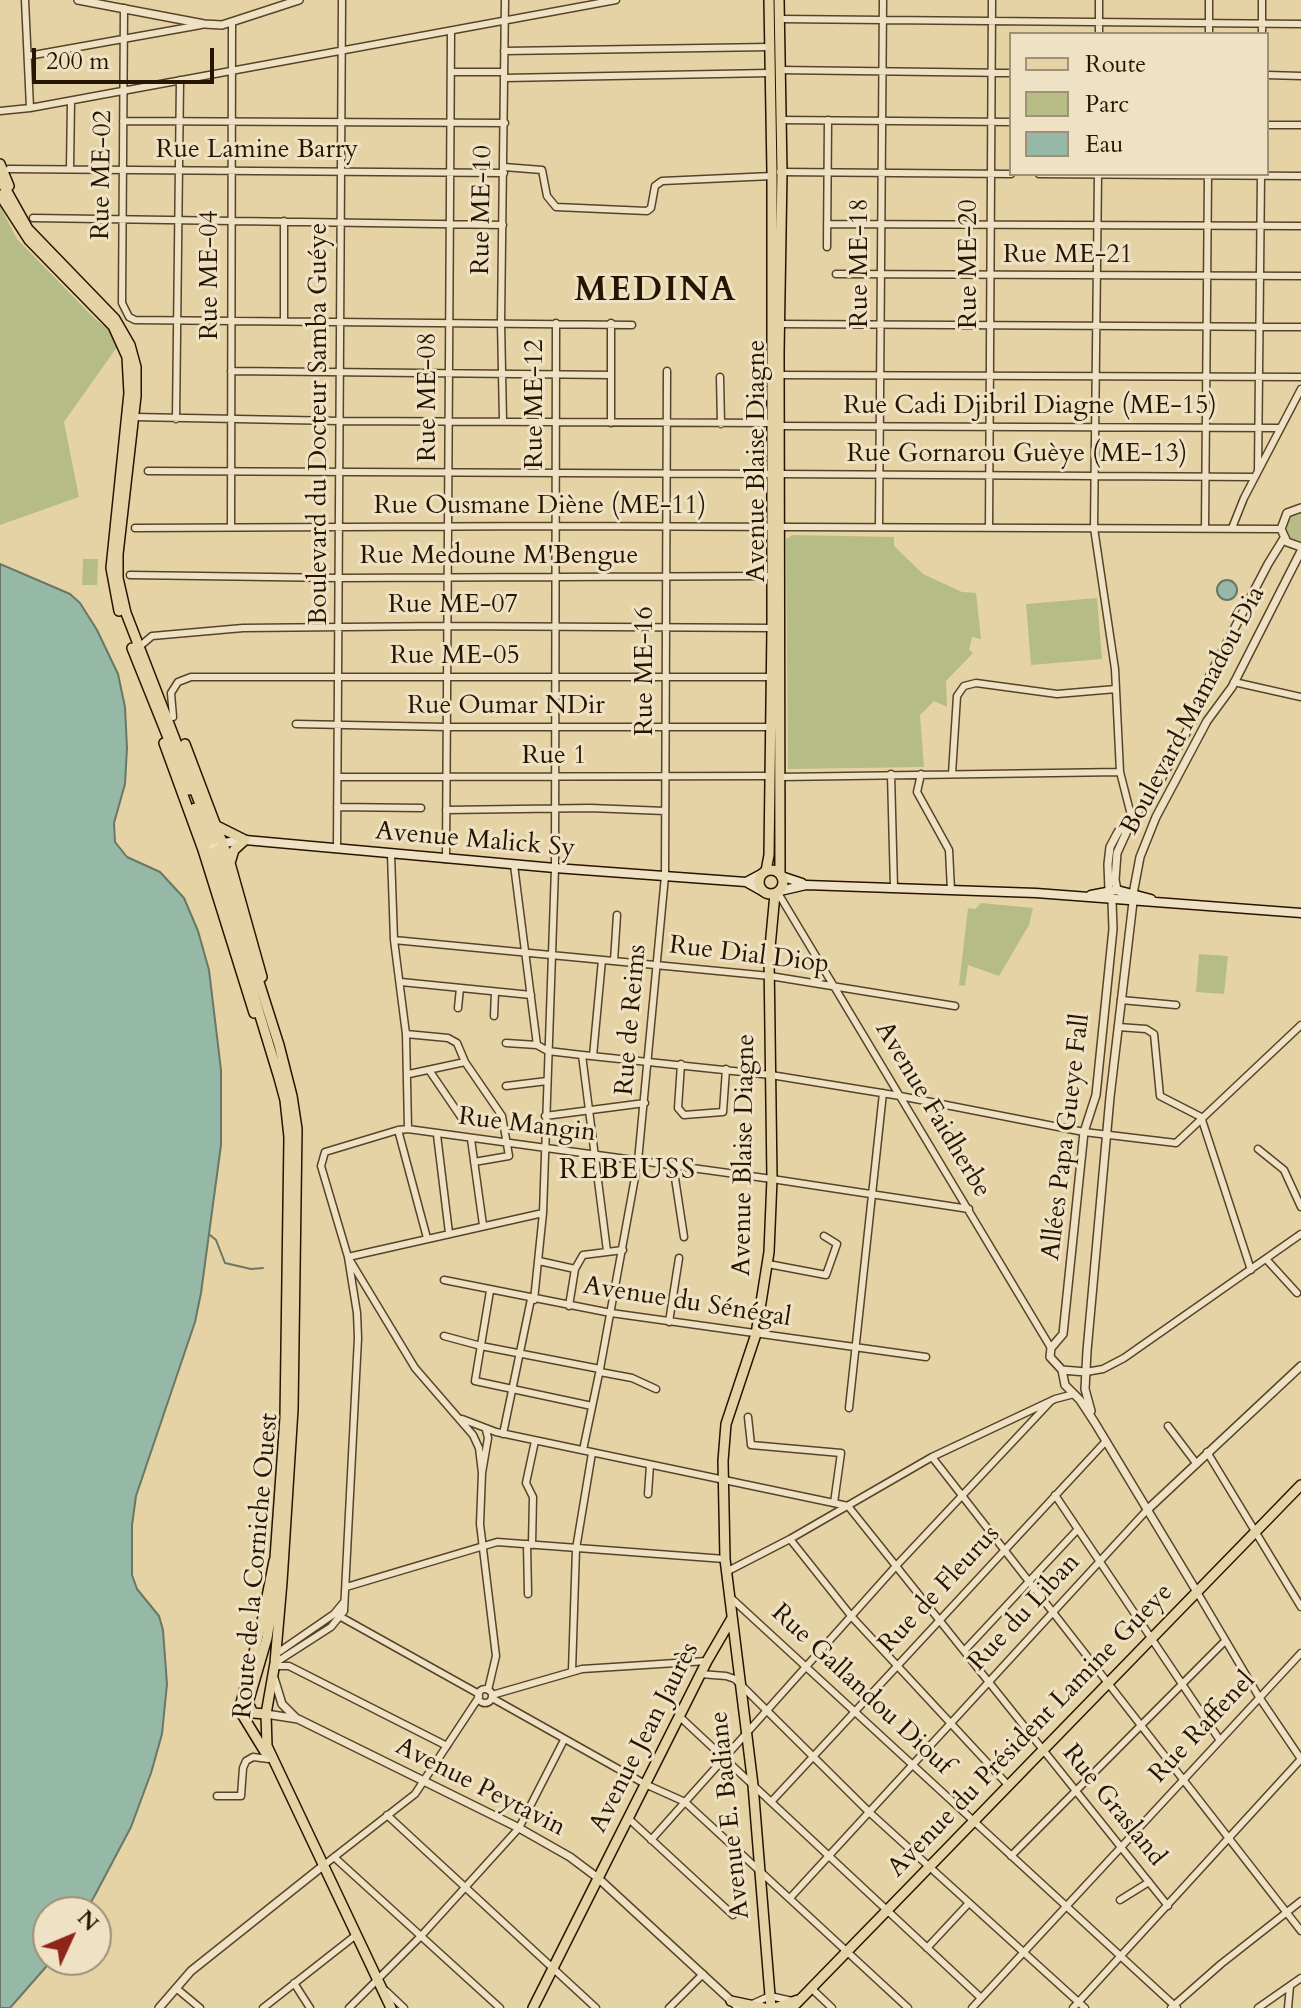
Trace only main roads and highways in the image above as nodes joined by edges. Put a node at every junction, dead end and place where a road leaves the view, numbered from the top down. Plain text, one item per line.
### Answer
1 (769, 0) edge
2 (779, 0) edge
3 (775, 71) junction
4 (4, 167) edge
5 (775, 173) junction
6 (0, 179) edge
7 (0, 195) edge
8 (28, 220) junction
9 (775, 424) junction
10 (775, 528) junction
11 (151, 679) junction
12 (775, 777) junction
13 (216, 826) junction
14 (245, 840) junction
15 (212, 846) junction
16 (230, 863) junction
17 (764, 872) junction
18 (781, 875) junction
19 (746, 882) junction
20 (806, 885) junction
21 (1113, 890) junction
22 (772, 892) junction
23 (1084, 896) junction
24 (1133, 898) junction
25 (1112, 901) junction
26 (1301, 913) edge
27 (263, 1000) junction
28 (1301, 1485) edge
29 (275, 1558) junction
30 (732, 1618) junction
31 (266, 1714) junction
32 (280, 1776) junction
33 (795, 2003) edge
34 (735, 2004) edge
35 (391, 2008) edge
36 (533, 2008) edge
37 (764, 2008) edge
38 (773, 2008) edge

1 - 3 main road, Avenue Blaise Diagne
2 - 3 main road, Avenue Blaise Diagne
3 - 5 main road, Avenue Blaise Diagne
3 - 5 main road, Avenue Blaise Diagne
4 - 8 main road
5 - 9 main road, Avenue Blaise Diagne
5 - 9 main road, Avenue Blaise Diagne
6 - 8 main road, Route de la Corniche Ouest
7 - 15 main road
8 - 11 main road, Route de la Corniche Ouest
9 - 10 main road, Avenue Blaise Diagne
10 - 12 main road, Avenue Blaise Diagne
10 - 12 main road, Avenue Blaise Diagne
11 - 13 main road
11 - 15 main road, Route de la Corniche Ouest
12 - 17 main road, Avenue Blaise Diagne
12 - 18 main road, Avenue Blaise Diagne
13 - 14 main road
13 - 15 main road
14 - 15 main road, Avenue Malick Sy
14 - 16 main road
14 - 19 main road, Avenue Malick Sy
15 - 16 main road
15 - 27 main road, Route de la Corniche Ouest
15 - 29 main road, Route de la Corniche Ouest
16 - 27 main road
17 - 18 main road
17 - 19 main road
17 - 22 main road
18 - 20 main road
18 - 22 main road
19 - 22 main road, Avenue Malick Sy
20 - 22 main road
20 - 23 main road
21 - 23 main road
21 - 24 main road
21 - 25 main road
22 - 30 main road, Avenue Blaise Diagne
23 - 25 main road
24 - 25 main road
24 - 26 main road
27 - 31 main road, Route de la Corniche Ouest
28 - 33 main road, Avenue du Président Lamine Gueye
29 - 31 main road
29 - 32 main road, Route de la Corniche Ouest
30 - 36 main road, Avenue Jean Jaurès
30 - 38 main road, Avenue E. Badiane
31 - 32 main road, Route de la Corniche Ouest
32 - 35 main road
33 - 38 main road
34 - 37 main road

